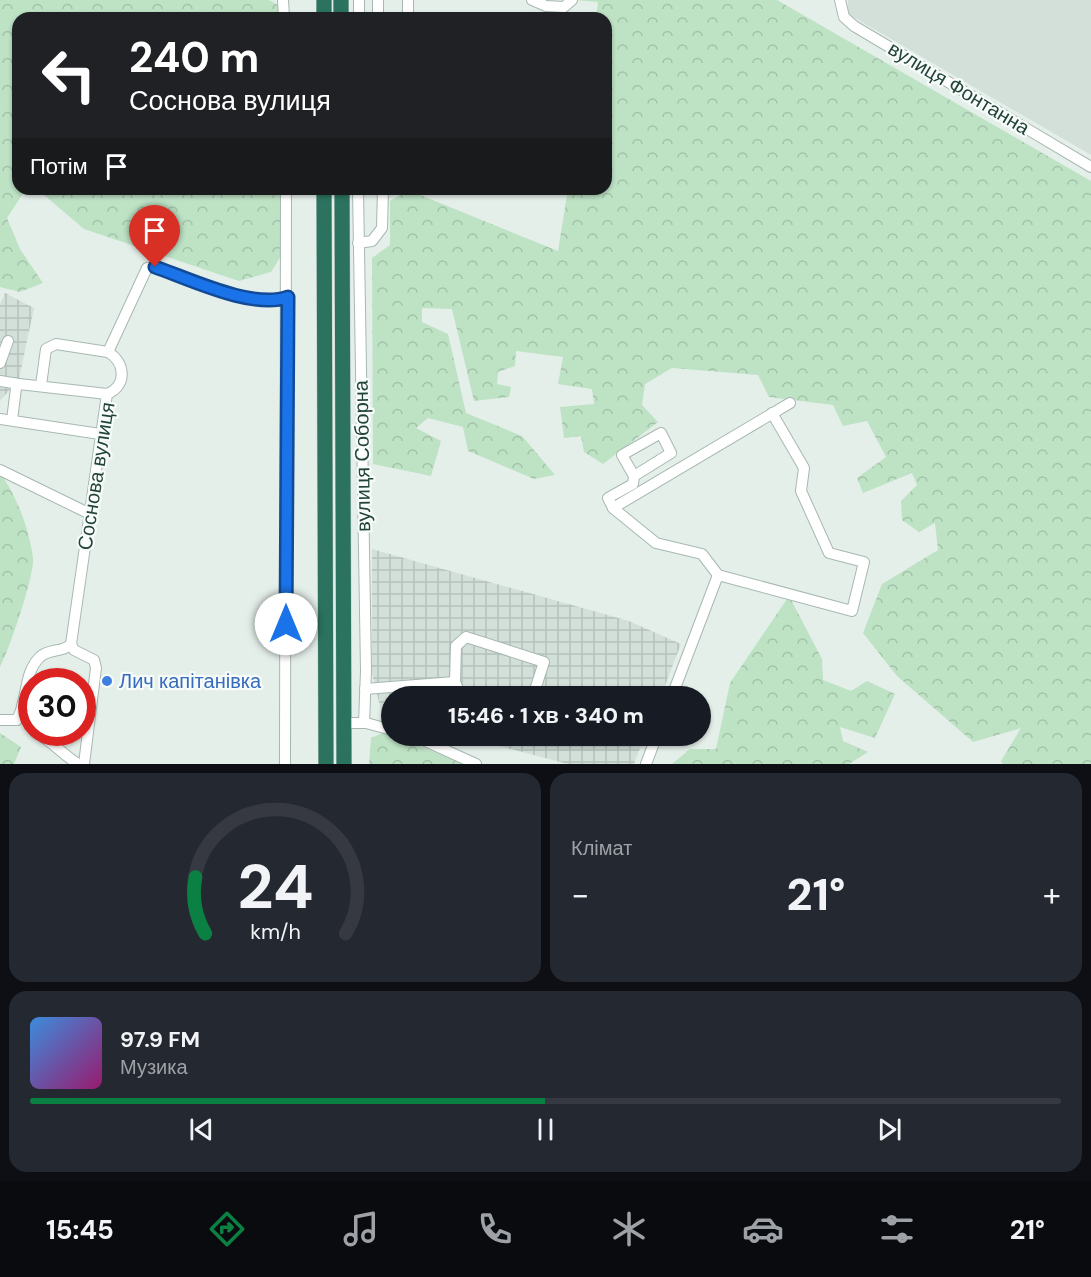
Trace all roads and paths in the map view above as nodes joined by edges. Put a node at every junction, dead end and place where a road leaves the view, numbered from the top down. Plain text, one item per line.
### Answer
1 (532, 0) edge
2 (572, 0) edge
3 (840, 0) edge
4 (1091, 167) edge
5 (286, 195) edge
6 (324, 195) edge
7 (342, 195) edge
8 (358, 195) edge
9 (384, 195) edge
10 (358, 243) junction
11 (288, 297) junction
12 (8, 341) dead end
13 (108, 352) junction
14 (0, 363) edge
15 (0, 381) edge
16 (19, 384) junction
17 (41, 385) junction
18 (106, 394) junction
19 (790, 403) dead end
20 (772, 413) junction
21 (0, 419) edge
22 (12, 420) junction
23 (100, 434) junction
24 (0, 470) edge
25 (634, 476) junction
26 (613, 508) junction
27 (88, 513) junction
28 (718, 575) junction
29 (71, 645) junction
30 (31, 668) edge
31 (455, 682) junction
32 (457, 686) edge
33 (536, 686) edge
34 (676, 686) edge
35 (365, 689) junction
36 (18, 718) edge
37 (0, 720) edge
38 (344, 723) junction
39 (364, 723) junction
40 (381, 727) edge
41 (56, 746) edge
42 (436, 746) edge
43 (653, 746) edge
44 (78, 764) edge
45 (84, 764) edge
46 (285, 764) edge
47 (326, 764) edge
48 (344, 764) edge
49 (476, 764) edge
50 (646, 764) edge

1 - 2 street
3 - 4 street, вулиця Фонтанна
5 - 11 street
6 - 47 highway
7 - 38 highway
8 - 10 street, вулиця Соборна
9 - 10 street
10 - 35 street, вулиця Соборна
11 - 13 street
11 - 46 street
12 - 14 street
13 - 17 street
13 - 18 street, Соснова вулиця
15 - 16 street
16 - 17 street
16 - 22 street
17 - 18 street
18 - 23 street, Соснова вулиця
19 - 20 street
20 - 26 street
20 - 28 street
21 - 22 street
22 - 23 street
23 - 27 street, Соснова вулиця
24 - 27 street
25 - 25 street
25 - 26 street
26 - 28 street
27 - 29 street, Соснова вулиця
28 - 34 street
29 - 30 street
29 - 45 street
31 - 32 street
31 - 33 street
31 - 35 street
35 - 39 street, вулиця Соборна
36 - 37 street
38 - 39 street
38 - 48 highway
39 - 40 street
41 - 44 street
42 - 49 street
43 - 50 street

